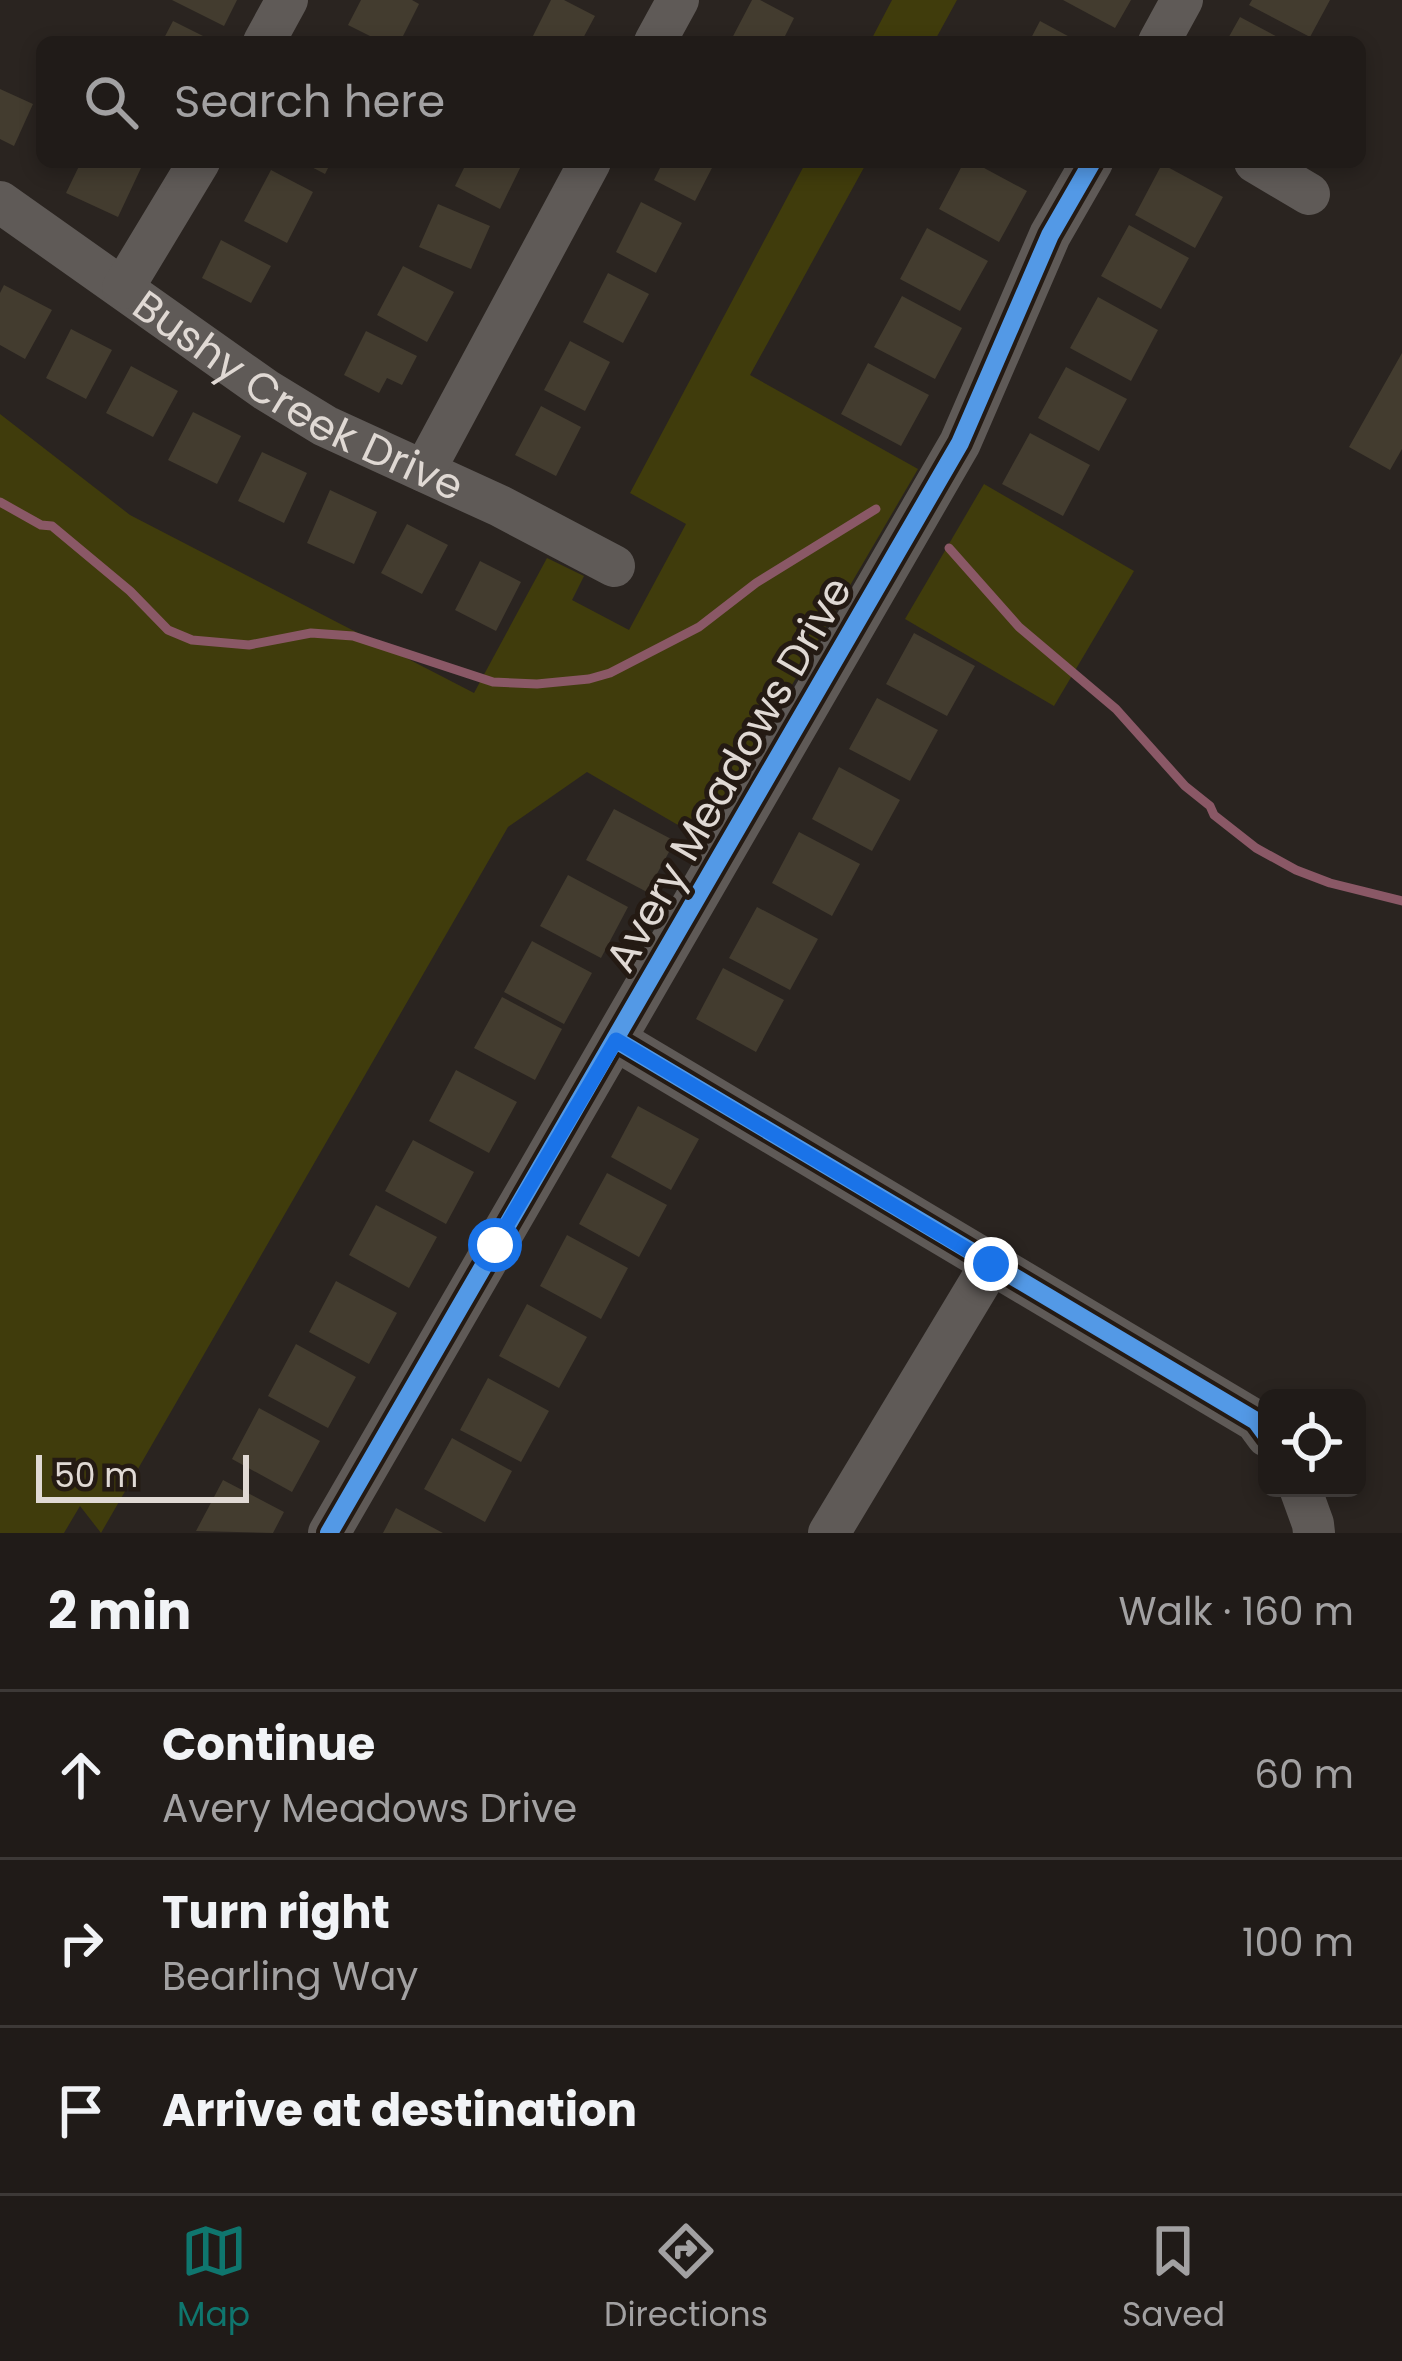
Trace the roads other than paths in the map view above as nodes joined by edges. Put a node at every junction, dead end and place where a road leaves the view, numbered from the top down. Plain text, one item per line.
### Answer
1 (287, 0) edge
2 (678, 0) edge
3 (1182, 0) edge
4 (267, 36) edge
5 (659, 36) edge
6 (1162, 36) edge
7 (195, 168) edge
8 (587, 168) edge
9 (1089, 168) edge
10 (1265, 168) edge
11 (1309, 194) dead end
12 (0, 202) edge
13 (123, 288) junction
14 (424, 471) junction
15 (614, 566) dead end
16 (616, 1040) junction
17 (991, 1264) junction
18 (1258, 1424) edge
19 (1303, 1497) edge
20 (329, 1533) edge
21 (829, 1533) edge
22 (1314, 1533) edge

1 - 4 street
2 - 5 street
3 - 6 street
7 - 13 street
8 - 14 street
9 - 16 street, Avery Meadows Drive
10 - 11 street
12 - 13 street, Bushy Creek Drive
13 - 14 street, Bushy Creek Drive
14 - 15 street, Bushy Creek Drive
16 - 17 street
16 - 20 street, Avery Meadows Drive
17 - 18 street
17 - 21 street
19 - 22 street

